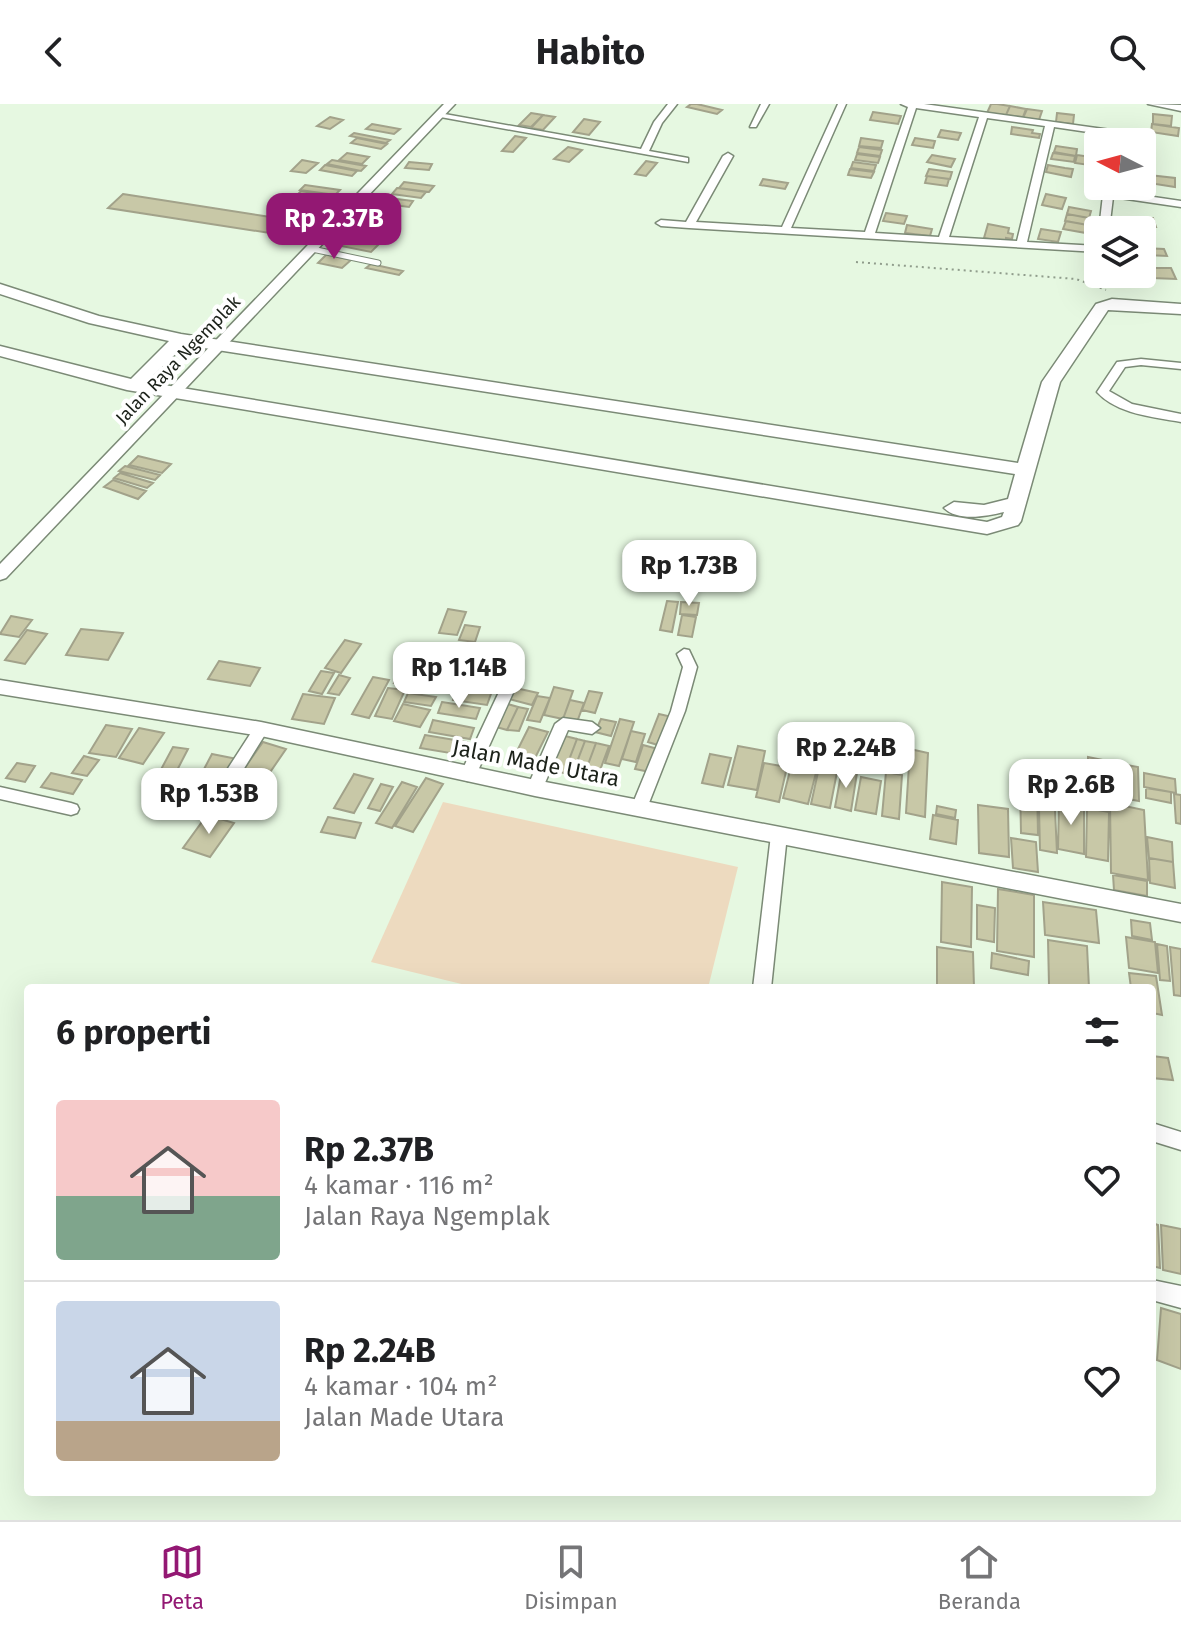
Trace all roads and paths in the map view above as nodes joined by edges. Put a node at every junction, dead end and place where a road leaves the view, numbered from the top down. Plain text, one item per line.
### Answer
1 (450, 104) edge
2 (673, 104) edge
3 (765, 104) edge
4 (842, 104) edge
5 (905, 104) edge
6 (913, 104) edge
7 (1152, 104) edge
8 (1181, 108) edge
9 (984, 115) junction
10 (439, 116) junction
11 (1050, 124) junction
12 (753, 125) dead end
13 (1084, 129) edge
14 (644, 152) junction
15 (728, 156) dead end
16 (685, 160) dead end
17 (1156, 199) edge
18 (1107, 200) edge
19 (1181, 204) edge
20 (1106, 209) junction
21 (1105, 216) edge
22 (1110, 216) edge
23 (661, 223) dead end
24 (689, 225) junction
25 (785, 231) junction
26 (869, 236) junction
27 (943, 240) junction
28 (1021, 245) junction
29 (1084, 248) edge
30 (312, 249) junction
31 (856, 262) dead end
32 (378, 263) dead end
33 (0, 289) edge
34 (0, 302) edge
35 (1112, 304) junction
36 (1181, 309) edge
37 (0, 336) edge
38 (175, 344) junction
39 (0, 351) edge
40 (214, 352) junction
41 (1181, 366) edge
42 (140, 380) junction
43 (178, 388) junction
44 (1181, 418) edge
45 (1020, 494) junction
46 (0, 574) edge
47 (684, 654) dead end
48 (514, 675) dead end
49 (0, 687) edge
50 (592, 728) dead end
51 (261, 729) junction
52 (468, 775) junction
53 (535, 788) junction
54 (0, 793) edge
55 (211, 808) dead end
56 (639, 808) junction
57 (71, 809) dead end
58 (779, 835) junction
59 (1181, 913) edge
60 (762, 984) edge
61 (1156, 1133) edge
62 (1181, 1141) edge
63 (1156, 1291) edge
64 (1181, 1297) edge

1 - 10 street, Jalan Raya Ngemplak
2 - 14 street
3 - 12 street
4 - 25 street
5 - 6 street
6 - 9 street
6 - 26 street
7 - 8 street
9 - 11 street
9 - 27 street
10 - 14 street
10 - 30 street, Jalan Raya Ngemplak
11 - 13 street
11 - 28 street
14 - 16 street
15 - 24 street
17 - 19 street
18 - 20 street
20 - 21 street
20 - 22 street
23 - 24 street
24 - 25 street
25 - 26 street
26 - 27 street
27 - 28 street
28 - 29 street
30 - 32 lane
30 - 40 street, Jalan Raya Ngemplak
31 - 35 path
33 - 38 main road
34 - 38 main road
35 - 36 main road
35 - 45 main road
37 - 42 main road
38 - 40 main road
38 - 42 main road
39 - 42 main road
40 - 43 street, Jalan Raya Ngemplak
40 - 45 main road
41 - 44 street
42 - 43 main road
43 - 45 main road
43 - 46 street, Jalan Raya Ngemplak
47 - 56 street
48 - 52 street
49 - 51 street, Jalan Made Utara
50 - 53 street
51 - 52 street, Jalan Made Utara
51 - 55 street
52 - 53 street, Jalan Made Utara
53 - 56 street, Jalan Made Utara
54 - 57 street
56 - 58 street, Jalan Made Utara
58 - 59 street, Jalan Made Utara
58 - 60 street
61 - 62 street
63 - 64 street

